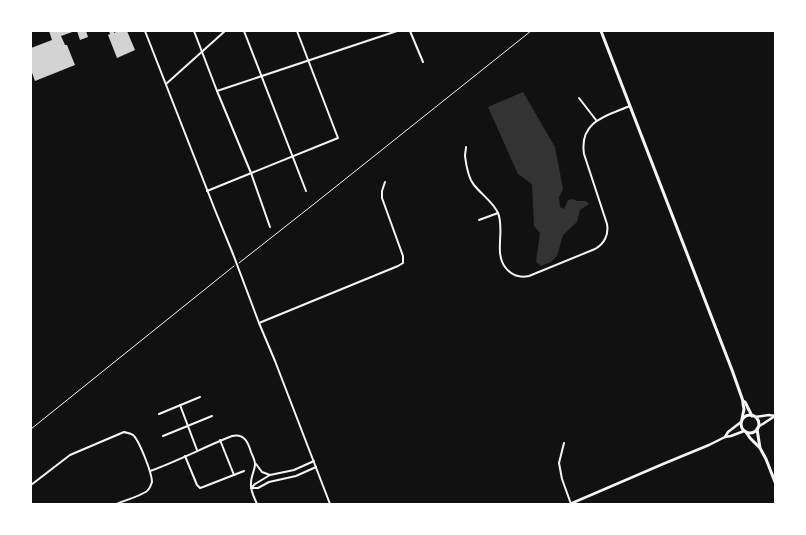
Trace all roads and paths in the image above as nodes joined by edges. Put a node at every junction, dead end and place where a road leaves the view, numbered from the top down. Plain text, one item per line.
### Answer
1 (145, 31) edge
2 (194, 31) edge
3 (225, 31) edge
4 (244, 31) edge
5 (297, 31) edge
6 (397, 31) edge
7 (410, 31) edge
8 (531, 31) edge
9 (601, 31) edge
10 (202, 51) junction
11 (308, 60) junction
12 (423, 62) dead end
13 (262, 76) junction
14 (166, 84) junction
15 (217, 91) junction
16 (579, 98) dead end
17 (630, 106) junction
18 (596, 120) junction
19 (466, 147) dead end
20 (293, 156) junction
21 (251, 173) junction
22 (385, 182) dead end
23 (207, 191) junction
24 (306, 191) dead end
25 (498, 213) junction
26 (479, 220) dead end
27 (270, 227) dead end
28 (237, 264) junction
29 (259, 323) junction
30 (200, 397) dead end
31 (743, 401) junction
32 (180, 406) junction
33 (159, 414) dead end
34 (212, 416) dead end
35 (753, 416) junction
36 (775, 416) edge
37 (742, 421) junction
38 (188, 426) junction
39 (757, 428) junction
40 (31, 429) edge
41 (745, 431) junction
42 (163, 436) dead end
43 (724, 437) junction
44 (220, 440) junction
45 (564, 443) dead end
46 (760, 448) junction
47 (197, 450) junction
48 (185, 456) junction
49 (314, 461) junction
50 (255, 463) junction
51 (316, 467) junction
52 (150, 471) junction
53 (244, 471) dead end
54 (234, 475) junction
55 (270, 475) junction
56 (775, 482) edge
57 (31, 485) edge
58 (251, 488) junction
59 (116, 504) edge
60 (257, 504) edge
61 (330, 504) edge
62 (571, 504) edge

1 - 14 street
2 - 10 street
3 - 10 street
4 - 13 street
5 - 11 street
6 - 11 street
7 - 12 street
8 - 28 path
9 - 17 main road
10 - 14 street
10 - 15 street
11 - 13 street
11 - 20 street
13 - 15 street
13 - 20 street
14 - 23 street
15 - 21 street
16 - 18 street
17 - 18 street
17 - 31 main road
18 - 25 street
19 - 25 street
20 - 21 street
20 - 24 street
21 - 23 street
21 - 27 street
22 - 29 street
23 - 28 street
25 - 26 street
28 - 29 street
28 - 40 path
29 - 49 street
30 - 32 street
31 - 35 main road
31 - 37 main road
32 - 33 street
32 - 38 street
34 - 38 street
35 - 36 street
35 - 37 main road
35 - 39 main road
36 - 39 street
37 - 41 main road
37 - 43 street
38 - 42 street
38 - 47 street
39 - 41 main road
39 - 46 main road
41 - 43 street
41 - 46 main road
43 - 62 street
44 - 47 street
44 - 50 street
44 - 54 street
45 - 62 street
46 - 56 main road
47 - 48 street
48 - 52 street
48 - 54 street
49 - 51 street
49 - 55 street
50 - 55 street
50 - 58 street
51 - 58 street
51 - 61 street
52 - 57 street
52 - 59 street
53 - 54 street
55 - 58 street
58 - 60 street

